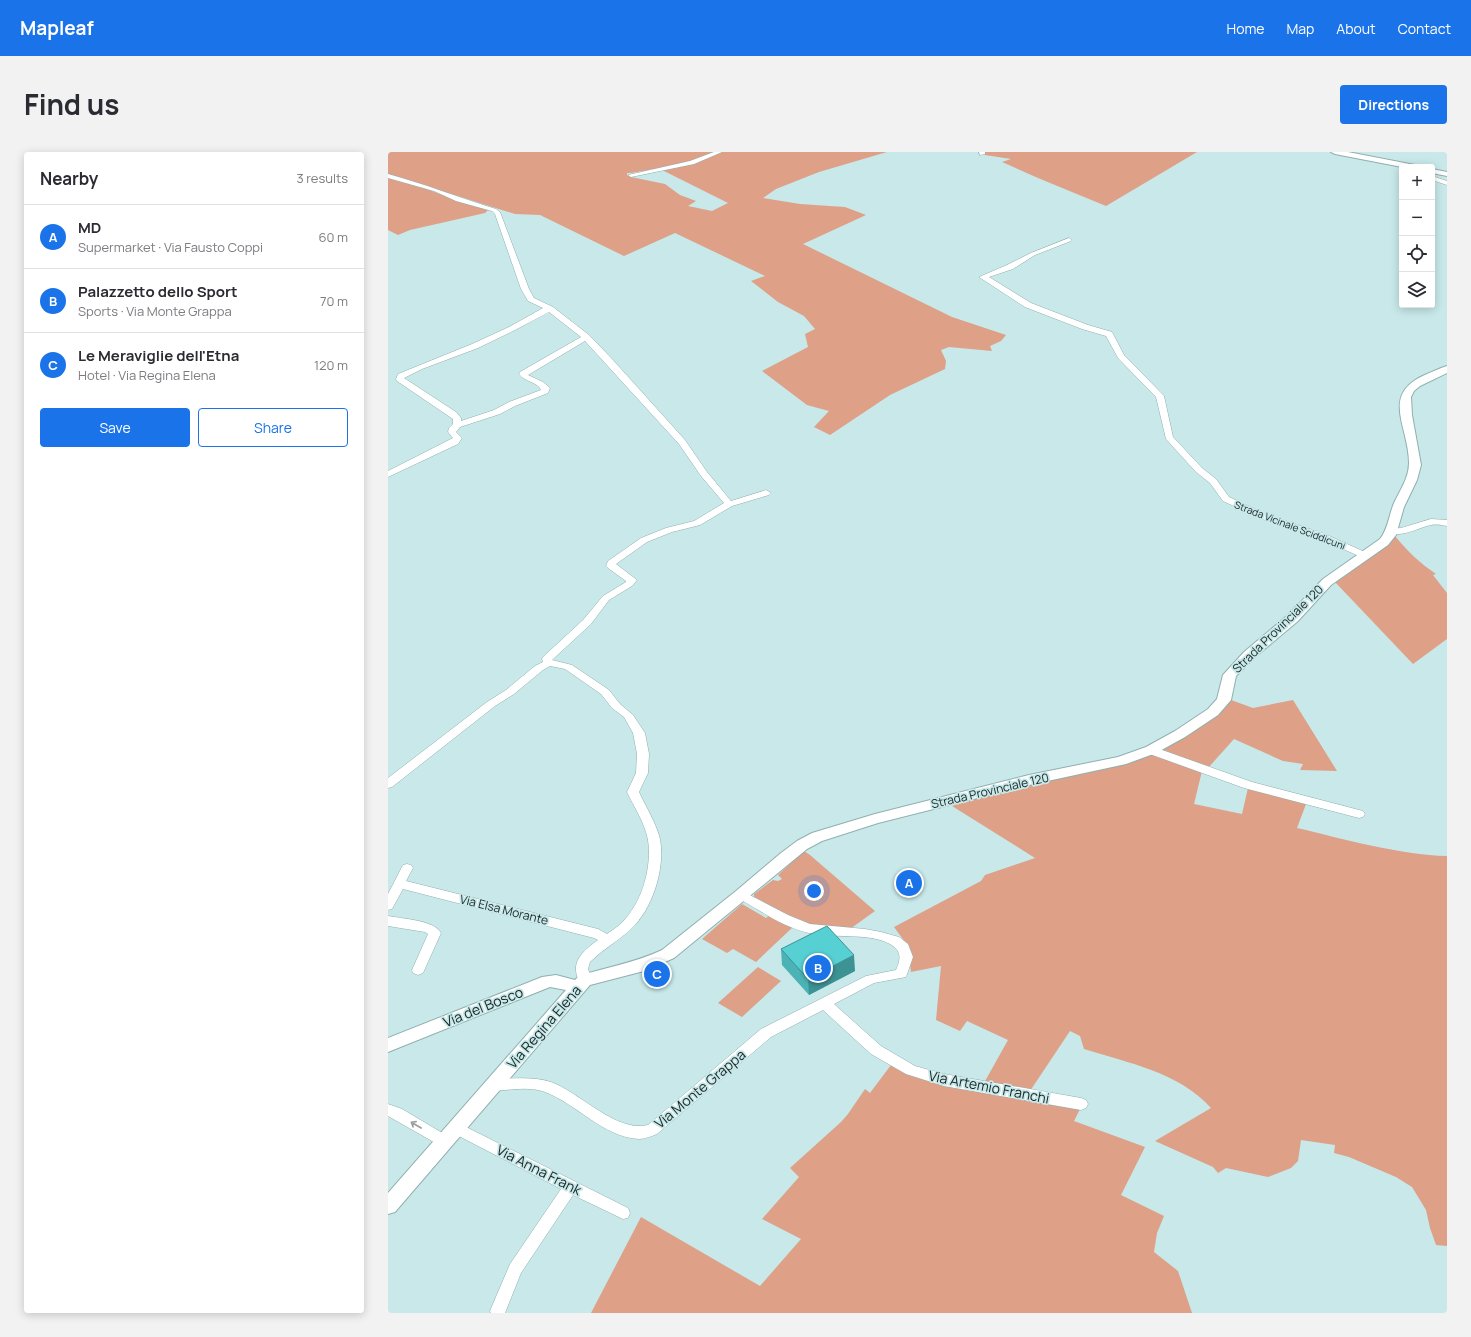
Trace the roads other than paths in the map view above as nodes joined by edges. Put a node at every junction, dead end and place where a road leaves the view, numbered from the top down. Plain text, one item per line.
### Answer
1 (719, 152) edge
2 (1335, 152) edge
3 (1399, 164) edge
4 (1435, 172) edge
5 (1447, 174) edge
6 (632, 175) dead end
7 (388, 176) edge
8 (1435, 179) edge
9 (1447, 183) edge
10 (1069, 240) dead end
11 (550, 308) junction
12 (586, 337) junction
13 (1447, 369) edge
14 (457, 425) junction
15 (388, 474) edge
16 (766, 493) dead end
17 (729, 504) junction
18 (1447, 523) edge
19 (1392, 530) junction
20 (1364, 555) junction
21 (549, 663) junction
22 (1151, 750) junction
23 (388, 784) edge
24 (1359, 814) dead end
25 (834, 831) joint
26 (407, 868) dead end
27 (400, 884) junction
28 (742, 895) junction
29 (388, 906) edge
30 (388, 921) edge
31 (607, 940) junction
32 (418, 970) dead end
33 (581, 984) junction
34 (824, 1003) junction
35 (388, 1045) edge
36 (493, 1085) junction
37 (1081, 1104) dead end
38 (388, 1110) edge
39 (456, 1128) junction
40 (444, 1141) junction
41 (571, 1186) junction
42 (388, 1206) edge
43 (623, 1213) dead end
44 (498, 1312) dead end

1 - 6 street
2 - 3 street
4 - 5 street
7 - 11 street
8 - 9 street
10 - 20 street, Strada Vicinale Sciddicuni
11 - 12 street
11 - 14 street
12 - 14 street
12 - 17 street
13 - 19 street, Strada Provinciale 120
14 - 15 street
16 - 17 street
17 - 21 street
18 - 19 street
19 - 20 street, Strada Provinciale 120
20 - 22 street, Strada Provinciale 120
21 - 23 street
21 - 31 street
22 - 24 street
22 - 25 street, Strada Provinciale 120
25 - 28 street, Via Regina Elena
26 - 27 street
27 - 29 street
27 - 31 street, Via Elsa Morante
28 - 33 street, Via Regina Elena
28 - 34 street, Via Monte Grappa
30 - 32 street
31 - 33 street
33 - 35 street, Via del Bosco
33 - 36 street, Via Regina Elena
34 - 36 street, Via Monte Grappa
34 - 37 street, Via Artemio Franchi
36 - 39 street, Via Regina Elena
40 -> 38 street
39 - 40 street, Via Regina Elena
39 - 41 street, Via Anna Frank
40 - 42 street, Via Regina Elena
41 - 43 street, Via Anna Frank
41 - 44 street

